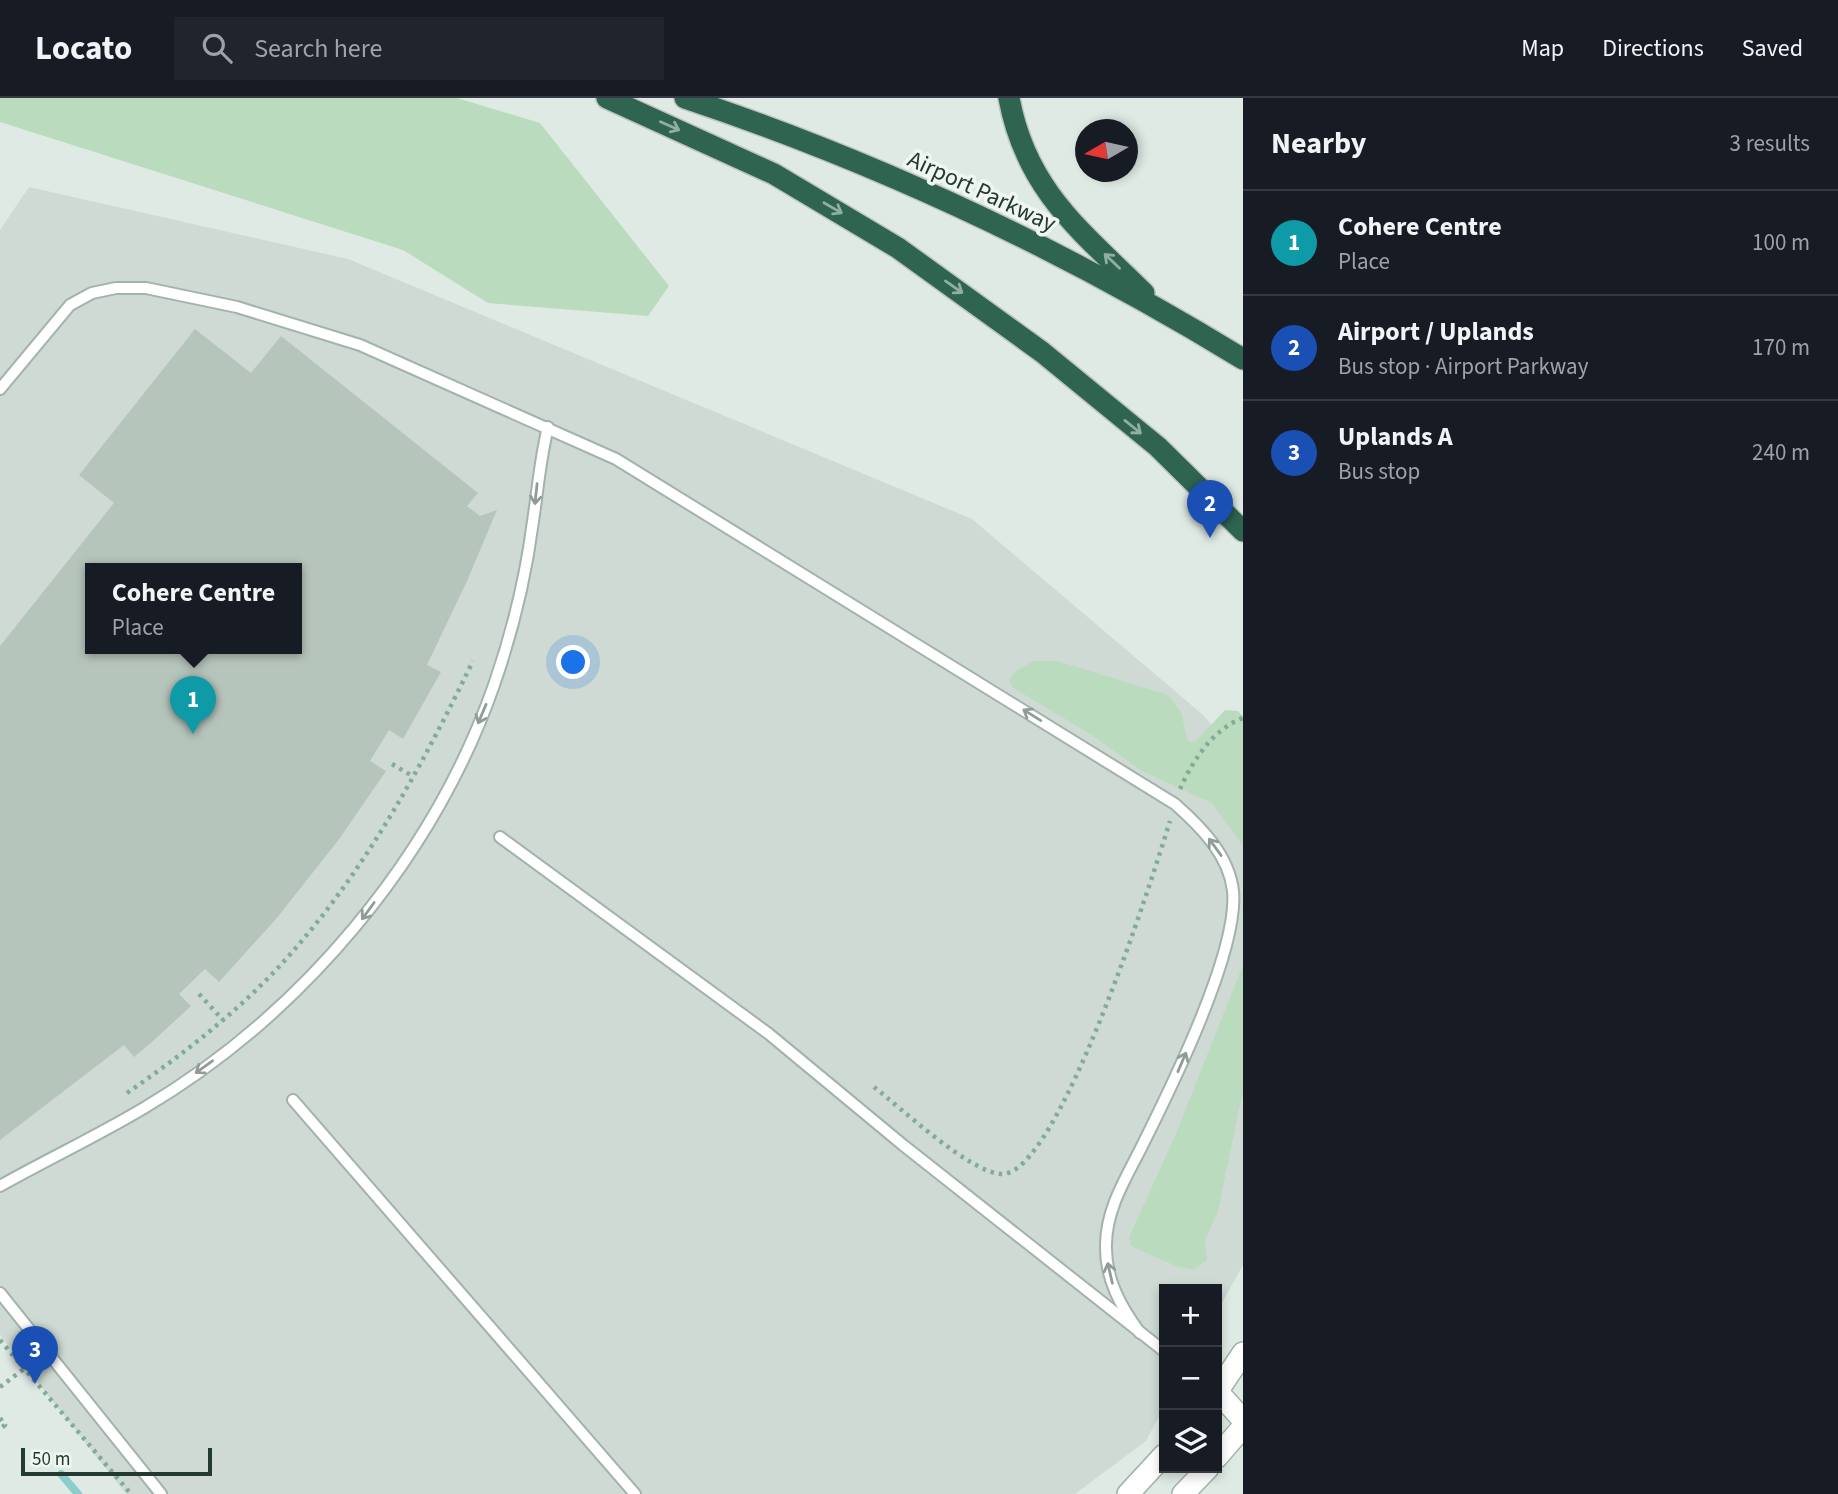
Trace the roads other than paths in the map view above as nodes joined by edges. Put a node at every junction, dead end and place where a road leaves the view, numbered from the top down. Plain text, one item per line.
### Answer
1 (607, 98) edge
2 (685, 98) edge
3 (1009, 98) edge
4 (1161, 309) junction
5 (1243, 359) edge
6 (0, 389) edge
7 (548, 428) junction
8 (1241, 527) edge
9 (500, 837) dead end
10 (293, 1100) dead end
11 (0, 1186) edge
12 (0, 1293) edge
13 (1140, 1333) junction
14 (1159, 1347) edge
15 (1243, 1353) edge
16 (1222, 1384) edge
17 (1222, 1397) edge
18 (1243, 1420) edge
19 (1243, 1427) edge
20 (1222, 1451) edge
21 (1159, 1460) edge
22 (1203, 1473) edge
23 (161, 1494) edge
24 (635, 1494) edge
25 (1128, 1494) edge
26 (1183, 1494) edge

1 -> 8 highway
2 - 4 highway, Airport Parkway
4 -> 3 highway
4 - 5 highway, Airport Parkway
6 - 7 lane
7 -> 11 lane
13 -> 7 lane
9 - 13 lane
10 - 24 lane
12 - 23 lane
13 - 14 lane
15 - 16 main road
17 - 18 main road
19 - 20 main road
21 - 25 main road
22 - 26 main road

